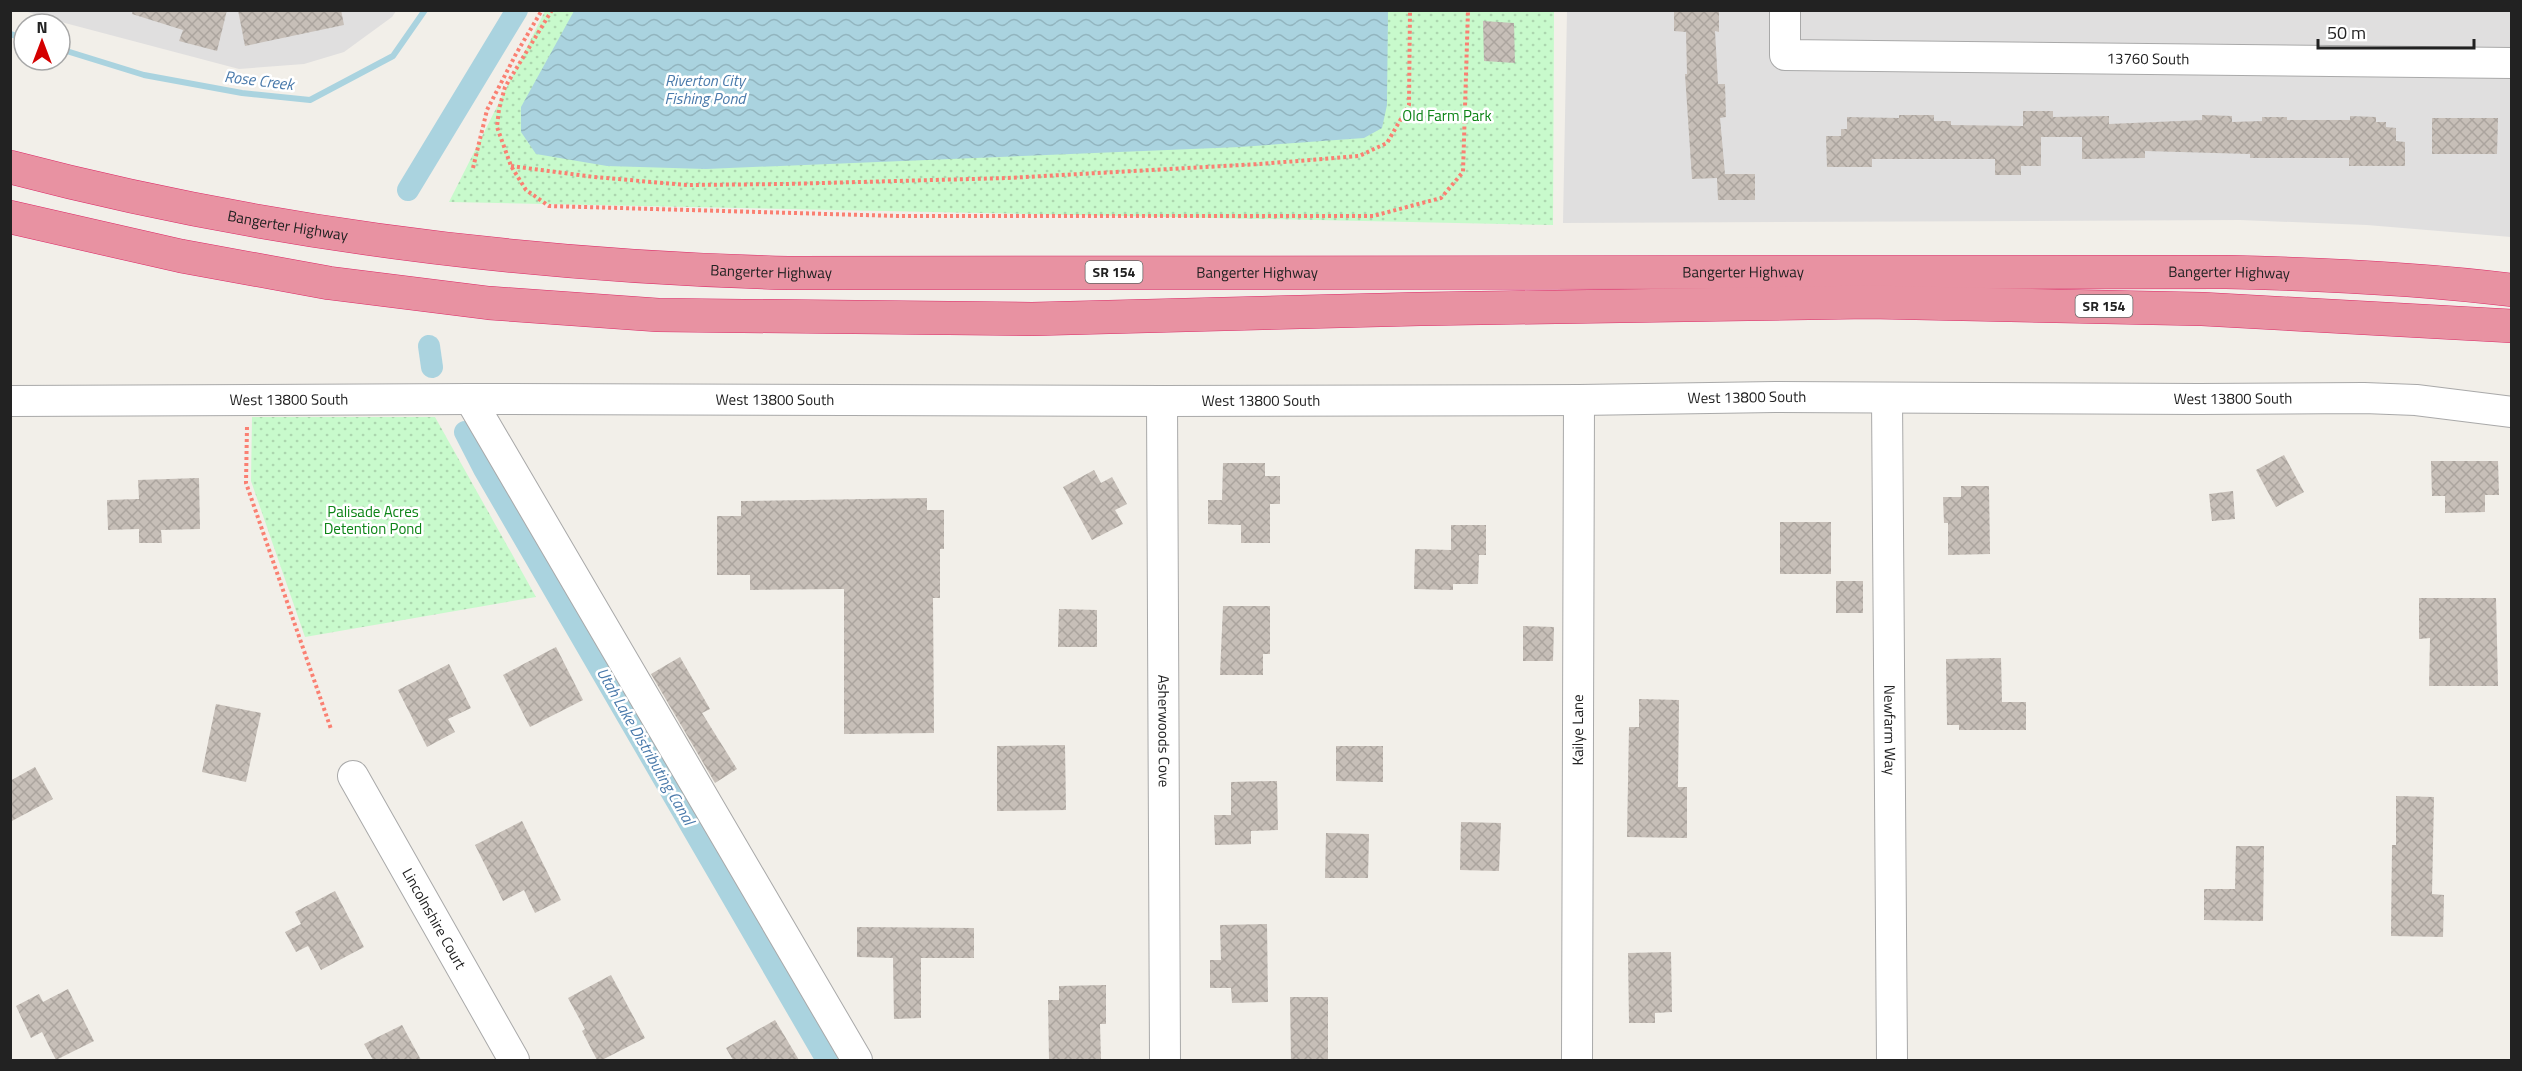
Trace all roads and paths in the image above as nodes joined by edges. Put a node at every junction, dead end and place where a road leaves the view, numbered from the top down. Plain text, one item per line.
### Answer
1 (542, 10) edge
2 (552, 10) edge
3 (1410, 10) edge
4 (1468, 10) edge
5 (1785, 10) edge
6 (2511, 63) edge
7 (511, 166) junction
8 (10, 167) edge
9 (474, 168) dead end
10 (10, 217) edge
11 (2226, 272) junction
12 (2511, 272) edge
13 (2511, 290) edge
14 (2339, 315) junction
15 (2511, 326) edge
16 (2511, 337) edge
17 (1887, 398) junction
18 (470, 399) junction
19 (10, 400) edge
20 (1579, 400) junction
21 (1162, 401) junction
22 (2511, 412) edge
23 (247, 427) dead end
24 (331, 729) dead end
25 (353, 776) dead end
26 (514, 1060) edge
27 (857, 1060) edge
28 (1165, 1060) edge
29 (1577, 1060) edge
30 (1892, 1060) edge

1 - 9 path
2 - 7 path
3 - 7 path
4 - 7 path
5 - 6 street, 13760 South
8 - 11 highway, Bangerter Highway / SR 154
10 - 14 highway, Bangerter Highway / SR 154
11 - 12 highway
11 - 13 highway, Bangerter Highway / SR 154
14 - 15 highway, Bangerter Highway / SR 154
14 - 16 highway
17 - 20 street, West 13800 South
17 - 22 street, West 13800 South
17 - 30 street, Newfarm Way
18 - 19 street, West 13800 South
18 - 21 street, West 13800 South
18 - 27 street
20 - 21 street, West 13800 South
20 - 29 street, Kailye Lane
21 - 28 street, Asherwoods Cove
23 - 24 path
25 - 26 street, Lincolnshire Court

